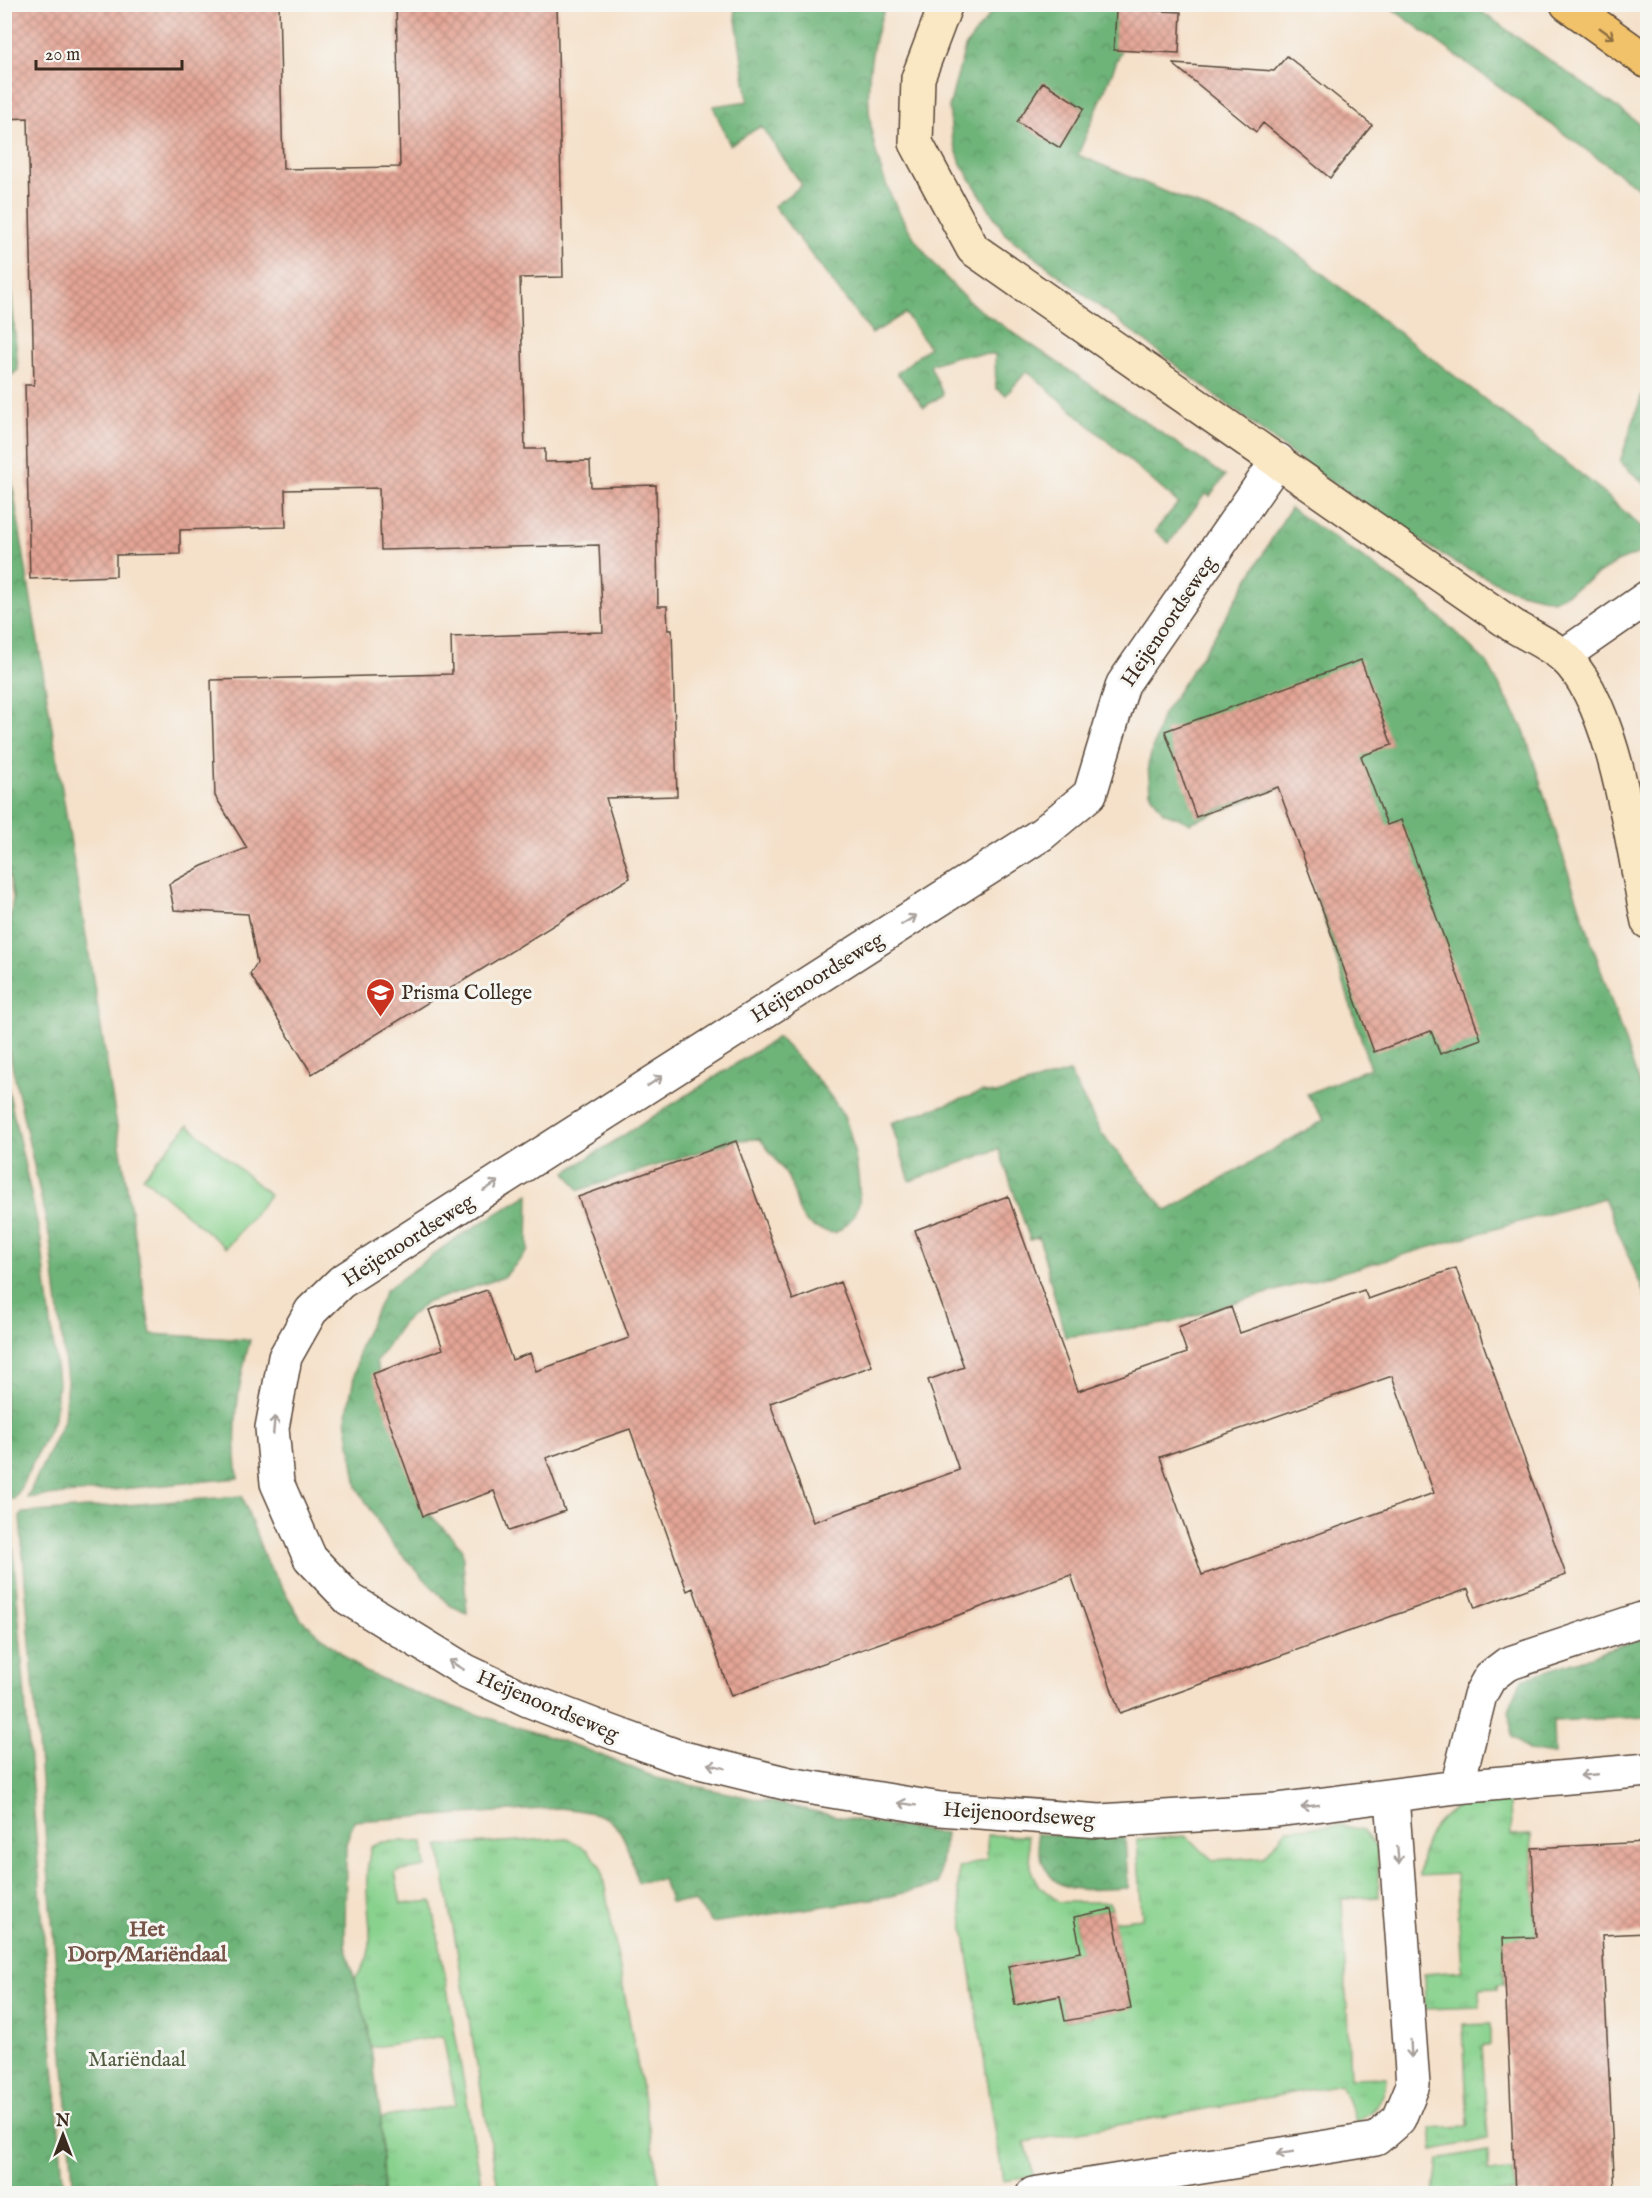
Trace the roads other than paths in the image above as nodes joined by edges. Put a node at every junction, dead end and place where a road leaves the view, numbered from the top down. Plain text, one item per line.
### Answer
1 (946, 4) edge
2 (1567, 4) edge
3 (1647, 62) edge
4 (1278, 460) junction
5 (1647, 597) edge
6 (1563, 656) junction
7 (1647, 922) edge
8 (1647, 1617) edge
9 (1647, 1770) edge
10 (1457, 1787) junction
11 (1392, 1796) junction
12 (1033, 2193) edge

1 - 4 street
2 -> 3 main road
4 - 6 street
11 -> 4 street, Heijenoordseweg
5 - 6 street
6 - 7 street
8 - 10 street
9 -> 10 street, Heijenoordseweg
10 - 11 street, Heijenoordseweg
11 -> 12 street

